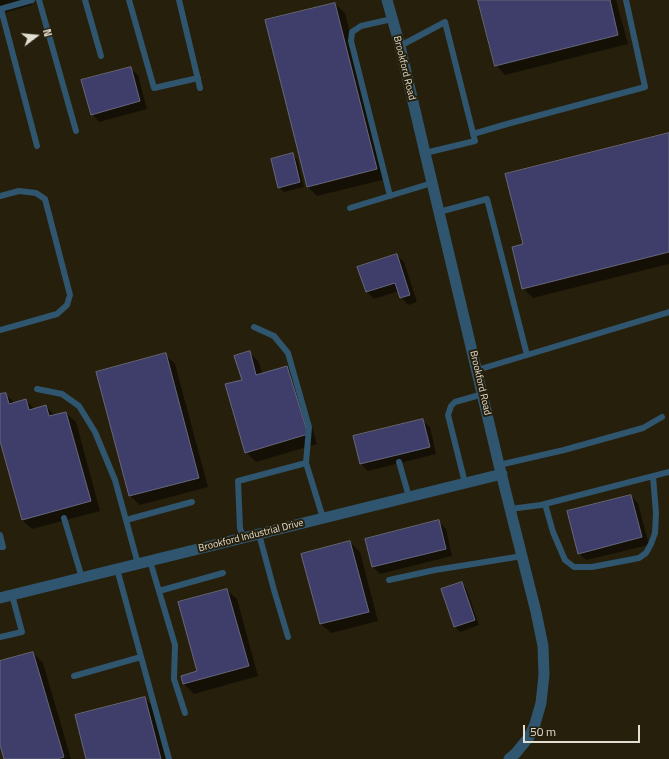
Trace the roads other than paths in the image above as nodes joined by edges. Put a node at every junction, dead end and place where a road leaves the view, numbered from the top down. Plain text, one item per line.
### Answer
1 (32, 0) edge
2 (39, 0) edge
3 (85, 0) edge
4 (129, 0) edge
5 (179, 0) edge
6 (388, 0) edge
7 (626, 0) edge
8 (0, 9) edge
9 (392, 19) junction
10 (400, 46) junction
11 (101, 56) dead end
12 (198, 78) junction
13 (200, 88) dead end
14 (76, 131) dead end
15 (473, 134) junction
16 (37, 146) dead end
17 (424, 153) junction
18 (432, 183) junction
19 (0, 196) edge
20 (390, 196) junction
21 (350, 208) dead end
22 (439, 212) junction
23 (669, 312) edge
24 (254, 327) dead end
25 (0, 330) edge
26 (527, 355) junction
27 (477, 370) junction
28 (37, 389) dead end
29 (482, 394) junction
30 (662, 417) dead end
31 (399, 462) dead end
32 (306, 463) junction
33 (500, 469) junction
34 (669, 472) edge
35 (652, 476) junction
36 (465, 483) junction
37 (409, 497) junction
38 (192, 502) dead end
39 (545, 504) junction
40 (510, 509) junction
41 (64, 518) dead end
42 (323, 518) junction
43 (126, 520) junction
44 (259, 534) junction
45 (0, 535) edge
46 (243, 538) junction
47 (0, 547) edge
48 (522, 556) junction
49 (150, 561) junction
50 (138, 564) junction
51 (117, 569) junction
52 (223, 573) dead end
53 (82, 578) junction
54 (389, 580) dead end
55 (159, 591) junction
56 (12, 595) junction
57 (0, 598) edge
58 (288, 636) dead end
59 (0, 638) edge
60 (141, 657) junction
61 (74, 676) dead end
62 (184, 713) dead end
63 (169, 759) edge
64 (509, 759) edge

1 - 8 lane
2 - 14 lane
3 - 11 lane
4 - 12 lane
5 - 12 lane
6 - 9 street, Brookford Road
7 - 15 lane
8 - 16 lane
9 - 10 street, Brookford Road
9 - 20 lane
10 - 15 lane
10 - 17 street, Brookford Road
12 - 13 lane
15 - 17 lane
17 - 18 street, Brookford Road
18 - 20 lane
18 - 22 street, Brookford Road
19 - 25 lane
20 - 21 lane
22 - 26 lane
22 - 27 street, Brookford Road
23 - 26 lane
24 - 32 lane
26 - 27 lane
27 - 29 street, Brookford Road
28 - 43 lane
29 - 33 street, Brookford Road
29 - 36 lane
30 - 33 lane
31 - 37 lane
32 - 42 lane
32 - 46 lane
33 - 36 street, Brookford Industrial Drive
33 - 40 street, Brookford Road
34 - 35 lane
35 - 39 lane
35 - 39 lane
36 - 37 street, Brookford Industrial Drive
37 - 42 street, Brookford Industrial Drive
38 - 43 lane
39 - 40 lane
40 - 48 street, Brookford Road
41 - 53 lane
42 - 44 street, Brookford Industrial Drive
43 - 50 lane
44 - 46 street, Brookford Industrial Drive
44 - 58 lane
45 - 47 lane
46 - 49 street, Brookford Industrial Drive
48 - 54 lane
48 - 64 street, Brookford Road
49 - 50 street, Brookford Industrial Drive
49 - 55 lane
50 - 51 street, Brookford Industrial Drive
51 - 53 street, Brookford Industrial Drive
51 - 60 lane
52 - 55 lane
53 - 56 street, Brookford Industrial Drive
55 - 62 lane
56 - 57 street, Brookford Industrial Drive
56 - 59 lane
60 - 61 lane
60 - 63 lane

